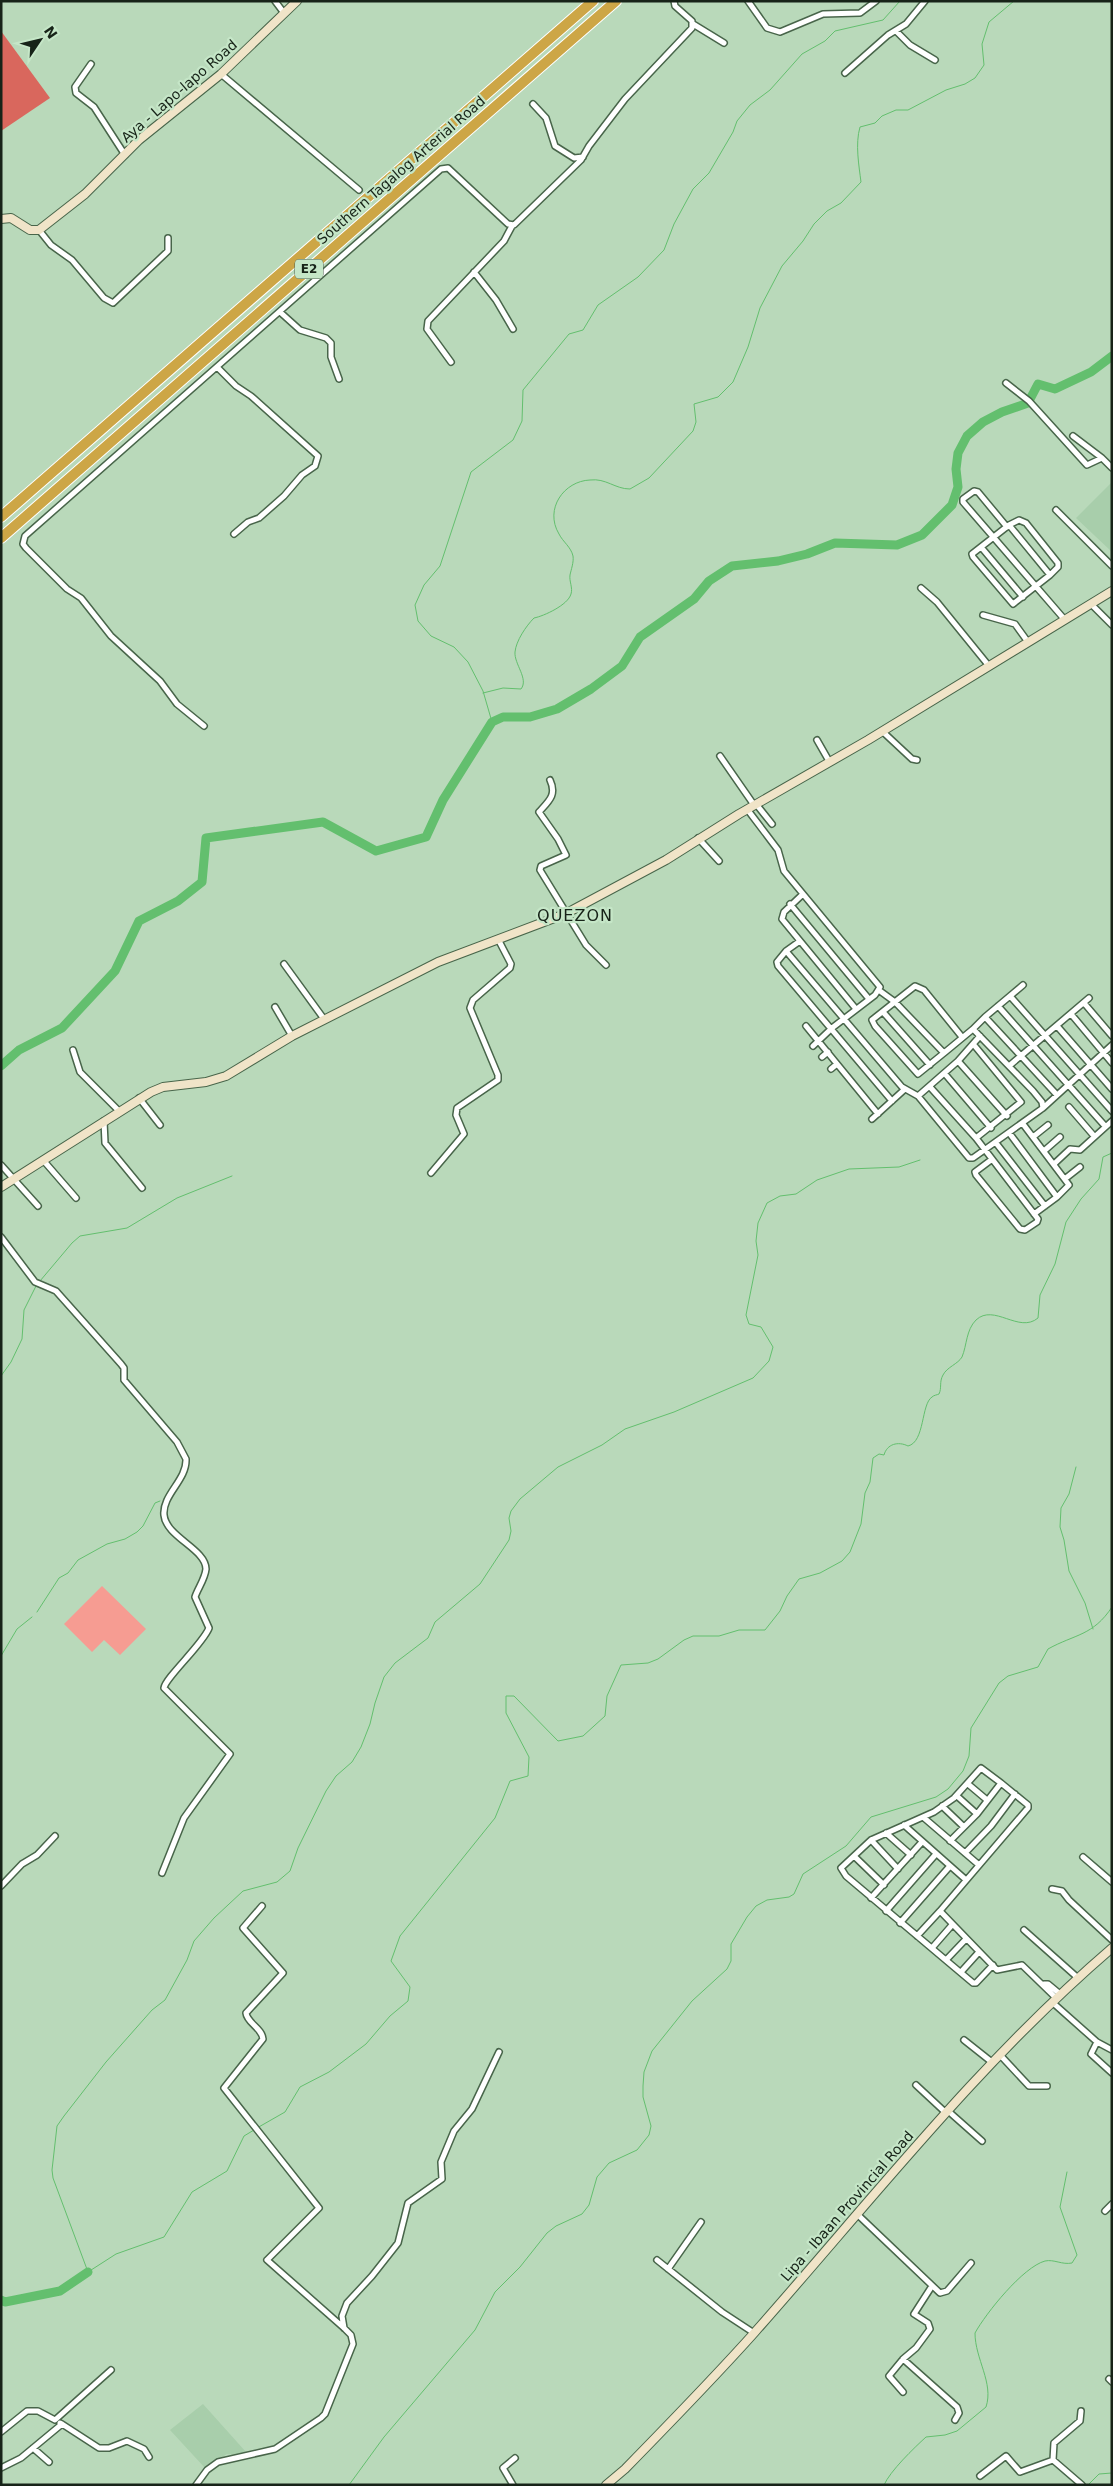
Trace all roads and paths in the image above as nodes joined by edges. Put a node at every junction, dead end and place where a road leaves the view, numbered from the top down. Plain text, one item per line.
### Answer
1 (275, 1) edge
2 (296, 1) edge
3 (593, 1) edge
4 (616, 1) edge
5 (674, 1) edge
6 (748, 1) edge
7 (876, 1) edge
8 (925, 1) edge
9 (284, 13) junction
10 (693, 24) junction
11 (896, 31) junction
12 (724, 43) dead end
13 (935, 60) dead end
14 (91, 64) dead end
15 (845, 73) dead end
16 (221, 74) junction
17 (533, 104) dead end
18 (125, 155) junction
19 (583, 157) junction
20 (359, 190) dead end
21 (1, 220) edge
22 (512, 226) junction
23 (39, 230) junction
24 (168, 238) dead end
25 (474, 272) junction
26 (280, 312) junction
27 (514, 329) dead end
28 (450, 362) dead end
29 (217, 367) junction
30 (339, 379) dead end
31 (1006, 383) dead end
32 (1073, 436) dead end
33 (1102, 458) junction
34 (1112, 468) edge
35 (1056, 510) dead end
36 (1, 517) edge
37 (1008, 526) junction
38 (234, 534) dead end
39 (994, 537) junction
40 (1, 538) edge
41 (981, 547) junction
42 (1112, 566) edge
43 (1050, 575) junction
44 (1036, 586) junction
45 (921, 588) dead end
46 (1112, 591) edge
47 (1023, 597) junction
48 (1091, 604) junction
49 (983, 614) dead end
50 (1065, 620) junction
51 (1112, 625) edge
52 (1028, 642) junction
53 (989, 666) junction
54 (204, 726) dead end
55 (882, 731) junction
56 (817, 740) dead end
57 (720, 756) dead end
58 (917, 760) dead end
59 (829, 761) junction
60 (550, 780) dead end
61 (752, 806) junction
62 (772, 824) dead end
63 (698, 838) junction
64 (719, 861) dead end
65 (804, 894) junction
66 (790, 904) junction
67 (565, 914) junction
68 (498, 939) junction
69 (800, 942) junction
70 (786, 952) junction
71 (284, 964) dead end
72 (606, 965) dead end
73 (1023, 985) dead end
74 (880, 991) junction
75 (1010, 996) junction
76 (1089, 998) dead end
77 (869, 999) junction
78 (895, 1002) junction
79 (1084, 1003) junction
80 (998, 1006) junction
81 (275, 1007) dead end
82 (856, 1009) junction
83 (882, 1012) junction
84 (1070, 1014) junction
85 (984, 1017) junction
86 (844, 1018) junction
87 (324, 1019) junction
88 (806, 1026) dead end
89 (1057, 1026) junction
90 (832, 1028) junction
91 (973, 1029) junction
92 (292, 1036) junction
93 (980, 1036) junction
94 (1112, 1036) edge
95 (962, 1037) junction
96 (1044, 1037) junction
97 (818, 1041) junction
98 (974, 1045) junction
99 (1112, 1045) edge
100 (813, 1046) dead end
101 (1032, 1046) junction
102 (73, 1050) dead end
103 (828, 1052) junction
104 (1103, 1052) junction
105 (944, 1053) junction
106 (1022, 1056) junction
107 (822, 1058) dead end
108 (958, 1061) junction
109 (1112, 1063) edge
110 (837, 1064) junction
111 (1090, 1064) junction
112 (930, 1065) junction
113 (1009, 1066) junction
114 (831, 1069) dead end
115 (945, 1074) junction
116 (1080, 1074) junction
117 (847, 1076) junction
118 (841, 1081) dead end
119 (1069, 1085) junction
120 (930, 1087) junction
121 (906, 1088) junction
122 (1112, 1089) edge
123 (858, 1090) junction
124 (852, 1095) dead end
125 (1057, 1095) junction
126 (918, 1096) junction
127 (139, 1098) junction
128 (892, 1101) junction
129 (867, 1102) junction
130 (862, 1107) dead end
131 (1069, 1107) dead end
132 (1043, 1108) junction
133 (119, 1111) junction
134 (1112, 1111) edge
135 (878, 1114) junction
136 (1007, 1116) junction
137 (872, 1119) dead end
138 (1112, 1120) edge
139 (104, 1121) junction
140 (1023, 1124) junction
141 (160, 1125) dead end
142 (1048, 1125) dead end
143 (1105, 1126) junction
144 (991, 1128) junction
145 (1010, 1134) junction
146 (1094, 1136) junction
147 (1034, 1137) junction
148 (1060, 1137) dead end
149 (976, 1138) junction
150 (996, 1143) junction
151 (985, 1150) junction
152 (1044, 1151) junction
153 (43, 1160) junction
154 (991, 1160) junction
155 (1054, 1164) junction
156 (1, 1165) edge
157 (1080, 1167) dead end
158 (431, 1173) dead end
159 (14, 1178) junction
160 (1066, 1178) junction
161 (1, 1187) edge
162 (142, 1188) dead end
163 (1057, 1197) junction
164 (76, 1198) dead end
165 (38, 1206) dead end
166 (1045, 1206) junction
167 (1034, 1214) junction
168 (1, 1237) edge
169 (1001, 1783) junction
170 (968, 1784) junction
171 (1015, 1794) junction
172 (957, 1796) junction
173 (987, 1800) junction
174 (942, 1806) junction
175 (977, 1814) junction
176 (923, 1817) junction
177 (904, 1825) junction
178 (964, 1827) junction
179 (886, 1833) junction
180 (55, 1836) dead end
181 (871, 1840) junction
182 (950, 1840) junction
183 (922, 1842) junction
184 (965, 1853) junction
185 (936, 1854) junction
186 (911, 1855) junction
187 (854, 1856) junction
188 (1084, 1857) dead end
189 (979, 1865) junction
190 (950, 1866) junction
191 (898, 1869) junction
192 (162, 1873) dead end
193 (965, 1879) junction
194 (1112, 1882) edge
195 (884, 1885) junction
196 (1, 1886) edge
197 (1052, 1889) dead end
198 (871, 1898) junction
199 (262, 1906) dead end
200 (886, 1911) junction
201 (940, 1911) junction
202 (900, 1923) junction
203 (952, 1925) junction
204 (1024, 1930) dead end
205 (917, 1936) junction
206 (966, 1939) junction
207 (1112, 1940) edge
208 (932, 1948) junction
209 (1112, 1948) edge
210 (979, 1952) junction
211 (946, 1960) junction
212 (993, 1966) junction
213 (961, 1972) junction
214 (1078, 1978) junction
215 (1056, 1996) junction
216 (964, 2040) dead end
217 (1097, 2042) junction
218 (1112, 2050) edge
219 (499, 2052) dead end
220 (1001, 2056) junction
221 (993, 2064) junction
222 (1112, 2073) edge
223 (916, 2085) dead end
224 (1047, 2086) dead end
225 (946, 2111) junction
226 (982, 2141) dead end
227 (857, 2214) junction
228 (701, 2222) dead end
229 (657, 2260) dead end
230 (970, 2264) dead end
231 (668, 2269) junction
232 (932, 2286) junction
233 (344, 2328) junction
234 (754, 2333) junction
235 (903, 2359) junction
236 (111, 2370) dead end
237 (903, 2392) dead end
238 (1081, 2411) dead end
239 (55, 2420) junction
240 (955, 2420) dead end
241 (62, 2424) junction
242 (1, 2432) edge
243 (33, 2448) junction
244 (149, 2457) dead end
245 (515, 2458) dead end
246 (1053, 2460) junction
247 (49, 2462) dead end
248 (1, 2468) edge
249 (980, 2476) dead end
250 (196, 2485) edge
251 (513, 2485) edge
252 (606, 2485) edge
253 (1082, 2485) edge

1 - 9 street
2 - 9 street, Aya - Lapo-lapo Road
3 - 36 highway, Southern Tagalog Arterial Road / E2
4 - 40 highway, Southern Tagalog Arterial Road / E2
5 - 10 street
6 - 7 street
8 - 11 street
9 - 16 street, Aya - Lapo-lapo Road
10 - 12 street
10 - 19 street
11 - 13 street
11 - 15 street
14 - 18 street
16 - 18 street, Aya - Lapo-lapo Road
16 - 20 street
17 - 19 street
18 - 23 street, Aya - Lapo-lapo Road
19 - 22 street
21 - 23 street
22 - 25 street
22 - 26 street
23 - 24 street
25 - 27 street
25 - 28 street
26 - 29 street
26 - 30 street
29 - 38 street
29 - 54 street
31 - 33 street
32 - 33 street
33 - 34 street
35 - 42 street
37 - 39 street
37 - 39 street
37 - 43 street
37 - 43 street
39 - 41 street
39 - 44 street
41 - 47 street
41 - 47 street
43 - 44 street
44 - 47 street
44 - 50 street
45 - 53 street
46 - 48 street
48 - 50 street
48 - 51 street
49 - 52 street
50 - 52 street
52 - 53 street
53 - 55 street
55 - 58 street
55 - 59 street
56 - 59 street
57 - 61 street
59 - 61 street
60 - 67 street
61 - 62 street
61 - 63 street
61 - 65 street
63 - 64 street
63 - 67 street
65 - 66 street
65 - 74 street
66 - 69 street
66 - 77 street
67 - 68 street
67 - 72 street
68 - 87 street
68 - 158 street
69 - 70 street
69 - 82 street
70 - 86 street
70 - 90 street
71 - 87 street
73 - 75 street
74 - 77 street
74 - 78 street
75 - 80 street
75 - 96 street
76 - 79 street
77 - 82 street
78 - 83 street
78 - 95 street
78 - 105 street
79 - 84 street
79 - 94 street
80 - 85 street
80 - 101 street
81 - 92 street
82 - 86 street
83 - 112 street
83 - 112 street
84 - 89 street
84 - 104 street
85 - 91 street
85 - 106 street
86 - 90 street
86 - 121 street
87 - 92 street
88 - 97 street
89 - 96 street
89 - 111 street
90 - 97 street
90 - 128 street
91 - 93 street
91 - 95 street
92 - 127 street
93 - 98 street
93 - 113 street
95 - 105 street
96 - 101 street
96 - 116 street
97 - 100 street
97 - 103 street
98 - 108 street
98 - 136 street
99 - 104 street
101 - 106 street
101 - 119 street
102 - 133 street
103 - 107 street
103 - 110 street
104 - 109 street
104 - 111 street
105 - 112 street
106 - 113 street
106 - 125 street
108 - 115 street
108 - 136 street
110 - 114 street
110 - 117 street
111 - 116 street
111 - 122 street
113 - 132 street
115 - 120 street
115 - 144 street
116 - 119 street
116 - 134 street
117 - 118 street
117 - 123 street
119 - 125 street
119 - 143 street
120 - 126 street
120 - 149 street
121 - 126 street
121 - 128 street
123 - 124 street
123 - 129 street
125 - 132 street
126 - 151 street
127 - 133 street
127 - 141 street
128 - 135 street
129 - 130 street
129 - 135 street
131 - 146 street
132 - 140 street
133 - 139 street
135 - 137 street
136 - 144 street
138 - 143 street
139 - 153 street
139 - 162 street
140 - 145 street
140 - 147 street
142 - 147 street
143 - 146 street
144 - 149 street
145 - 150 street
145 - 163 street
146 - 155 street
147 - 152 street
148 - 152 street
149 - 151 street
150 - 151 street
150 - 166 street
151 - 154 street
152 - 155 street
153 - 159 street
153 - 164 street
154 - 167 street
154 - 167 street
155 - 160 street
156 - 159 street
157 - 160 street
159 - 161 street
159 - 165 street
160 - 163 street
163 - 166 street
166 - 167 street
168 - 192 street
169 - 170 street
169 - 171 street
169 - 173 street
170 - 172 street
170 - 173 street
171 - 184 street
171 - 189 street
172 - 174 street
172 - 175 street
173 - 175 street
174 - 176 street
174 - 178 street
175 - 178 street
176 - 177 street
176 - 182 street
177 - 179 street
177 - 183 street
178 - 182 street
179 - 181 street
179 - 186 street
180 - 196 street
181 - 187 street
181 - 191 street
182 - 184 street
183 - 185 street
183 - 186 street
184 - 189 street
185 - 190 street
185 - 200 street
186 - 191 street
187 - 195 street
187 - 198 street
188 - 194 street
189 - 193 street
190 - 193 street
190 - 202 street
191 - 195 street
193 - 201 street
195 - 198 street
197 - 207 street
198 - 200 street
199 - 233 street
200 - 202 street
201 - 203 street
201 - 205 street
202 - 205 street
203 - 206 street
203 - 208 street
204 - 214 street
205 - 208 street
206 - 210 street
206 - 211 street
208 - 211 street
209 - 214 street, Lipa - Ibaan Provincial Road
210 - 212 street
210 - 213 street
211 - 213 street
212 - 213 street
212 - 215 street
214 - 215 street, Lipa - Ibaan Provincial Road
215 - 217 street
215 - 220 street, Lipa - Ibaan Provincial Road
216 - 221 street
217 - 218 street
217 - 222 street
219 - 233 street
220 - 221 street, Lipa - Ibaan Provincial Road
220 - 224 street
221 - 225 street, Lipa - Ibaan Provincial Road
223 - 225 street
225 - 226 street
225 - 227 street, Lipa - Ibaan Provincial Road
227 - 232 street
227 - 234 street, Lipa - Ibaan Provincial Road
228 - 231 street
229 - 231 street
230 - 232 street
231 - 234 street
232 - 235 street
233 - 250 street
234 - 252 street, Lipa - Ibaan Provincial Road
235 - 237 street
235 - 240 street
236 - 239 street
238 - 246 street
239 - 241 street
239 - 242 street
241 - 243 street
241 - 244 street
243 - 247 street
243 - 248 street
245 - 251 street
246 - 249 street
246 - 253 street

